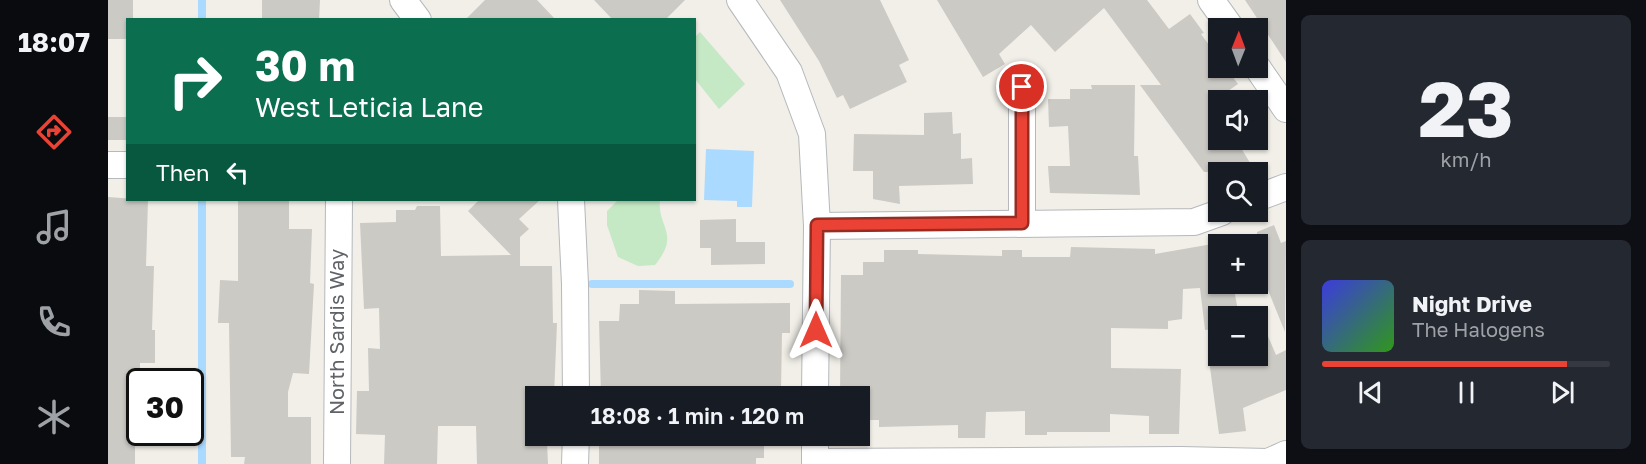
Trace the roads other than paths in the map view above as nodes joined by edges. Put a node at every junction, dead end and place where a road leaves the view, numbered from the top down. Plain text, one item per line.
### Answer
1 (403, 0) edge
2 (740, 0) edge
3 (1211, 0) edge
4 (416, 18) edge
5 (1224, 18) edge
6 (1264, 78) edge
7 (1022, 87) dead end
8 (1286, 110) edge
9 (108, 165) edge
10 (126, 165) edge
11 (1286, 187) edge
12 (1268, 194) edge
13 (339, 201) edge
14 (571, 201) edge
15 (1208, 217) edge
16 (1022, 223) junction
17 (817, 225) junction
18 (576, 386) edge
19 (815, 386) edge
20 (576, 446) edge
21 (815, 446) edge
22 (1286, 454) edge
23 (815, 463) edge
24 (337, 464) edge
25 (576, 464) edge

1 - 4 street
2 - 17 street
3 - 5 street
6 - 8 street
7 - 16 street
9 - 10 street
11 - 12 street
13 - 24 street, North Sardis Way
14 - 18 street
15 - 16 street
16 - 17 street
17 - 19 street
20 - 25 street
21 - 23 street
22 - 23 street

